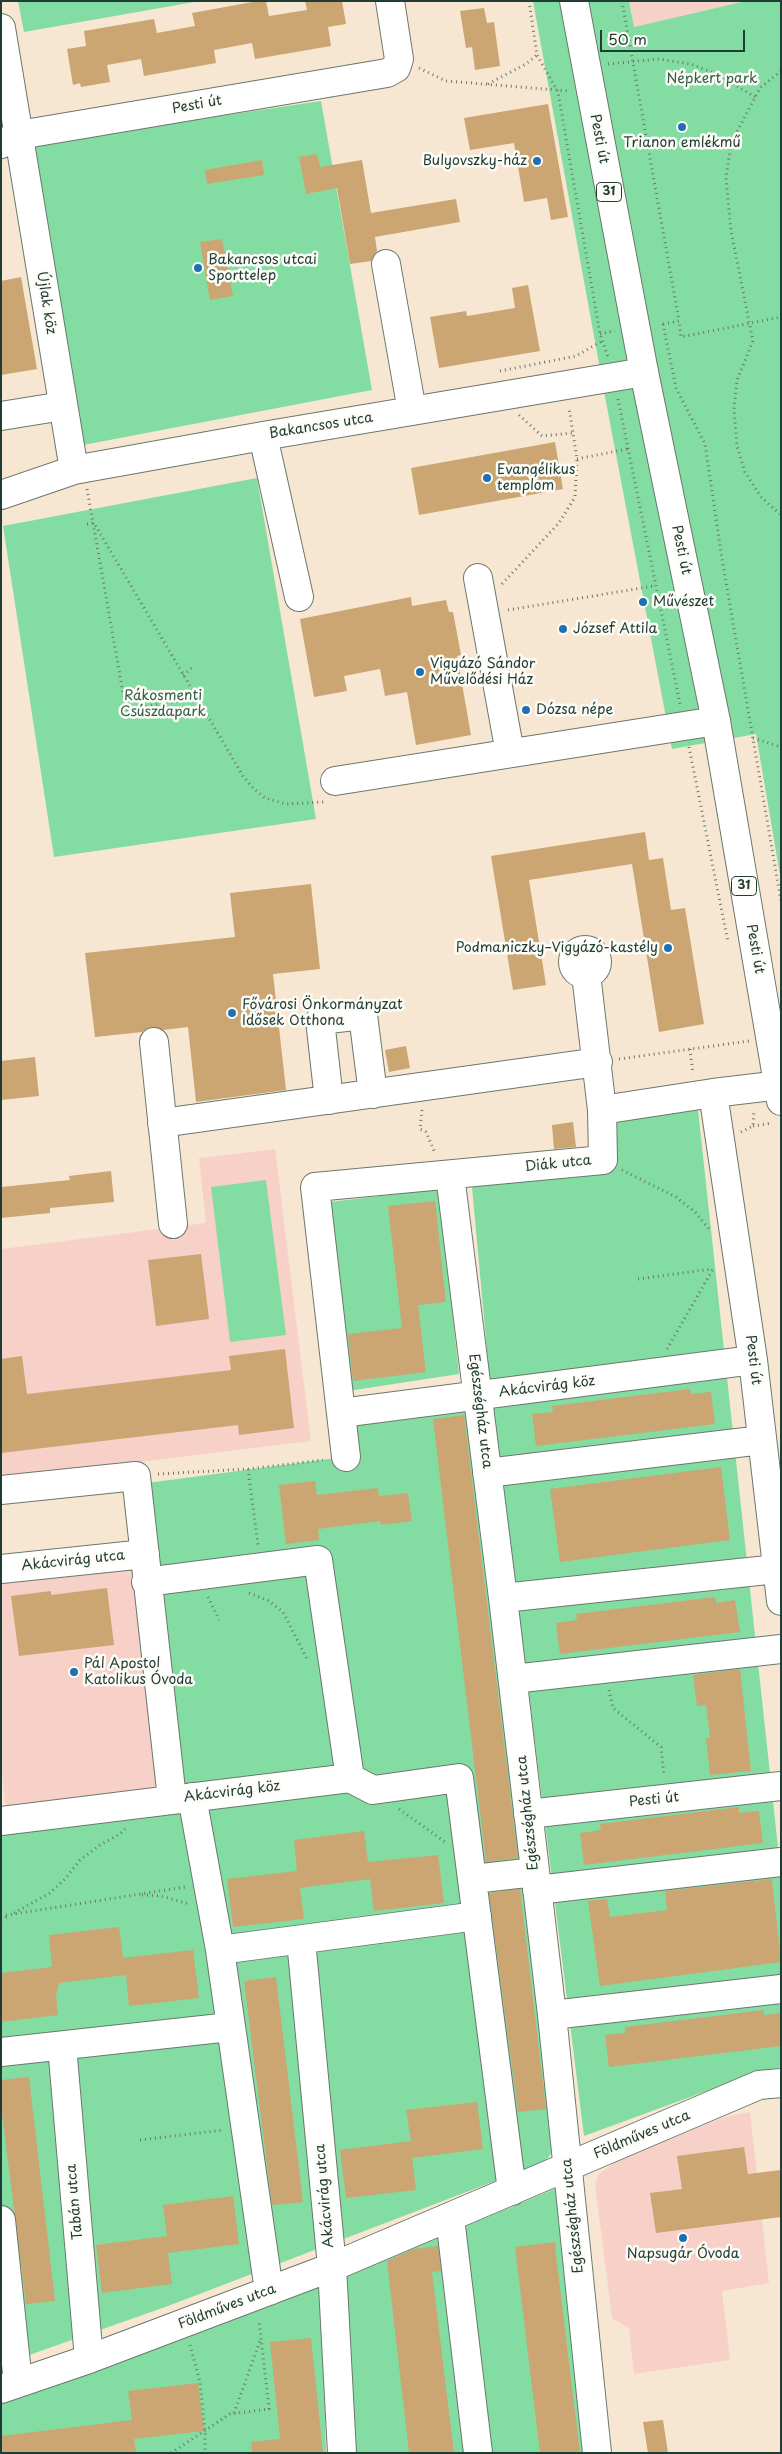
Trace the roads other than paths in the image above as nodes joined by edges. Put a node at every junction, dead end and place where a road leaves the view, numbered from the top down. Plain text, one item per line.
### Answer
1 (390, 1) edge
2 (574, 1) edge
3 (1, 28) edge
4 (10, 140) edge
5 (386, 264) dead end
6 (644, 372) junction
7 (63, 406) junction
8 (412, 411) junction
9 (1, 416) edge
10 (263, 436) junction
11 (79, 469) junction
12 (1, 495) edge
13 (298, 597) dead end
14 (482, 599) road end
15 (716, 721) junction
16 (510, 753) junction
17 (334, 791) road end
18 (586, 974) dead end
19 (154, 1042) dead end
20 (598, 1062) junction
21 (774, 1090) edge
22 (713, 1093) junction
23 (373, 1094) junction
24 (329, 1100) junction
25 (602, 1110) junction
26 (162, 1123) junction
27 (444, 1176) junction
28 (173, 1224) dead end
29 (753, 1360) junction
30 (477, 1396) junction
31 (341, 1413) junction
32 (762, 1440) junction
33 (346, 1457) road end
34 (487, 1473) junction
35 (1, 1490) edge
36 (145, 1554) junction
37 (1, 1568) edge
38 (777, 1569) junction
39 (146, 1582) junction
40 (503, 1598) junction
41 (781, 1600) edge
42 (781, 1649) edge
43 (513, 1679) junction
44 (361, 1784) junction
45 (781, 1786) edge
46 (182, 1798) junction
47 (528, 1814) junction
48 (1, 1821) edge
49 (781, 1862) edge
50 (473, 1879) junction
51 (536, 1881) junction
52 (477, 1916) junction
53 (300, 1940) junction
54 (220, 1950) junction
55 (781, 1989) edge
56 (552, 2016) junction
57 (230, 2027) junction
58 (62, 2046) junction
59 (1, 2052) edge
60 (781, 2083) edge
61 (568, 2166) junction
62 (512, 2190) junction
63 (450, 2218) junction
64 (1, 2220) edge
65 (332, 2267) junction
66 (269, 2291) junction
67 (89, 2359) junction
68 (10, 2386) edge
69 (342, 2453) edge
70 (478, 2453) edge
71 (597, 2453) edge

1 - 4 street, Pesti út
2 - 6 street, Pesti út / 31
3 - 4 street, Újlak köz
4 - 7 street, Újlak köz
5 - 8 street
6 - 8 street, Bakancsos utca
6 - 15 street, Pesti út / 31
7 - 9 street
7 - 11 street, Újlak köz
8 - 10 street, Bakancsos utca
10 - 11 street, Bakancsos utca
10 - 13 street
11 - 12 street, Bakancsos utca
14 - 16 street
15 - 16 street
15 - 21 street, Pesti út / 31
16 - 17 street
18 - 20 street, Diák utca
19 - 26 street
20 - 23 street
20 - 25 street, Diák utca
21 - 22 street
22 - 25 street
22 - 29 street, Pesti út
23 - 24 street
23 - 24 street
24 - 26 street
25 - 27 street, Diák utca
26 - 28 street
27 - 30 street, Egészségház utca
27 - 31 street, Diák utca
29 - 30 street, Akácvirág köz
29 - 32 street, Pesti út
30 - 31 street, Akácvirág köz
30 - 34 street, Egészségház utca
31 - 33 street
32 - 34 street
32 - 38 street, Pesti út
34 - 40 street, Egészségház utca
35 - 36 street
36 - 37 street, Akácvirág utca
36 - 39 street
38 - 40 street
38 - 41 street, Pesti út
39 - 44 street
39 - 46 street
40 - 43 street, Egészségház utca
42 - 43 street
43 - 47 street, Egészségház utca
44 - 46 street, Akácvirág köz
44 - 50 street, Akácvirág köz
45 - 47 street, Pesti út
46 - 48 street, Akácvirág köz
46 - 54 street
47 - 51 street, Egészségház utca
49 - 51 street
50 - 51 street
50 - 52 street
51 - 56 street, Egészségház utca
52 - 53 street
52 - 62 street
53 - 54 street
53 - 65 street, Akácvirág utca
54 - 57 street
55 - 56 street
56 - 61 street, Egészségház utca
57 - 58 street
57 - 66 street
58 - 59 street
58 - 67 street, Tabán utca
60 - 61 street, Földműves utca
61 - 62 street, Földműves utca
61 - 71 street, Egészségház utca
62 - 63 street, Földműves utca
63 - 65 street, Földműves utca
63 - 70 street
64 - 68 street
65 - 66 street, Földműves utca
65 - 69 street, Akácvirág utca
66 - 67 street, Földműves utca
67 - 68 street, Földműves utca

